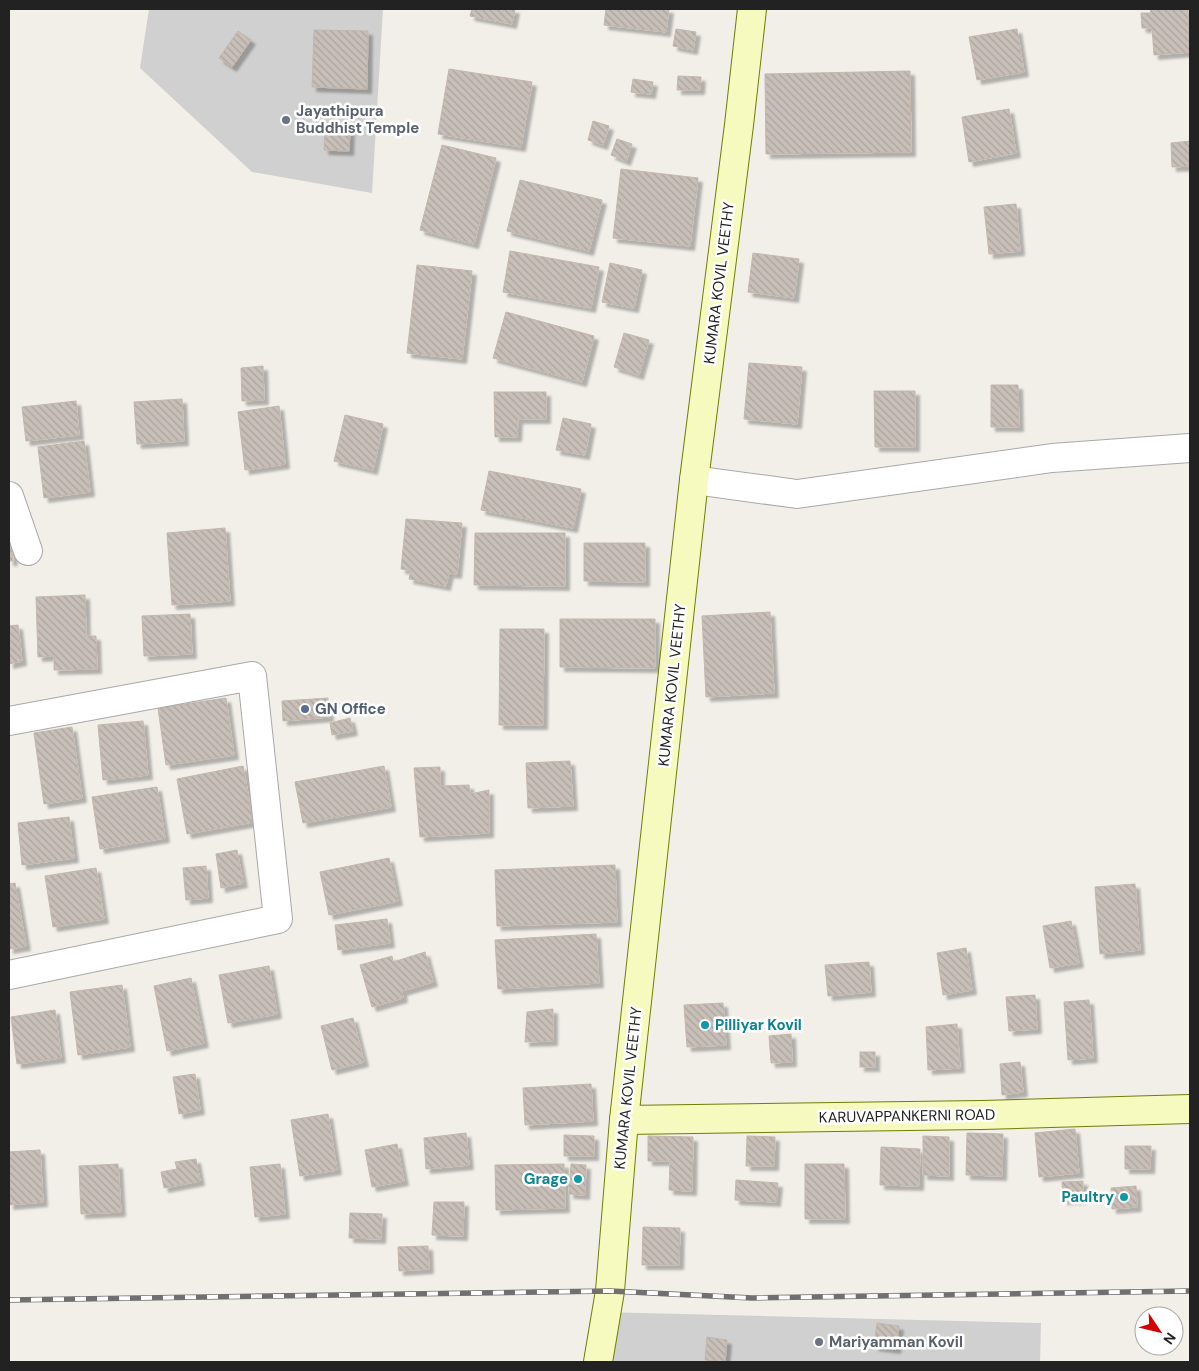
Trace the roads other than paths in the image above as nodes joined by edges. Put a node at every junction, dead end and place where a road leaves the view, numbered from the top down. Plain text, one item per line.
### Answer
1 (752, 9) edge
2 (1190, 448) edge
3 (694, 480) junction
4 (9, 496) edge
5 (28, 551) dead end
6 (9, 721) edge
7 (9, 976) edge
8 (1190, 1109) edge
9 (624, 1120) junction
10 (598, 1362) edge

1 - 3 main road, KUMARA KOVIL VEETHY
2 - 3 street
3 - 9 main road, KUMARA KOVIL VEETHY
4 - 5 street
6 - 7 street
8 - 9 main road, KARUVAPPANKERNI ROAD
9 - 10 main road, KUMARA KOVIL VEETHY

